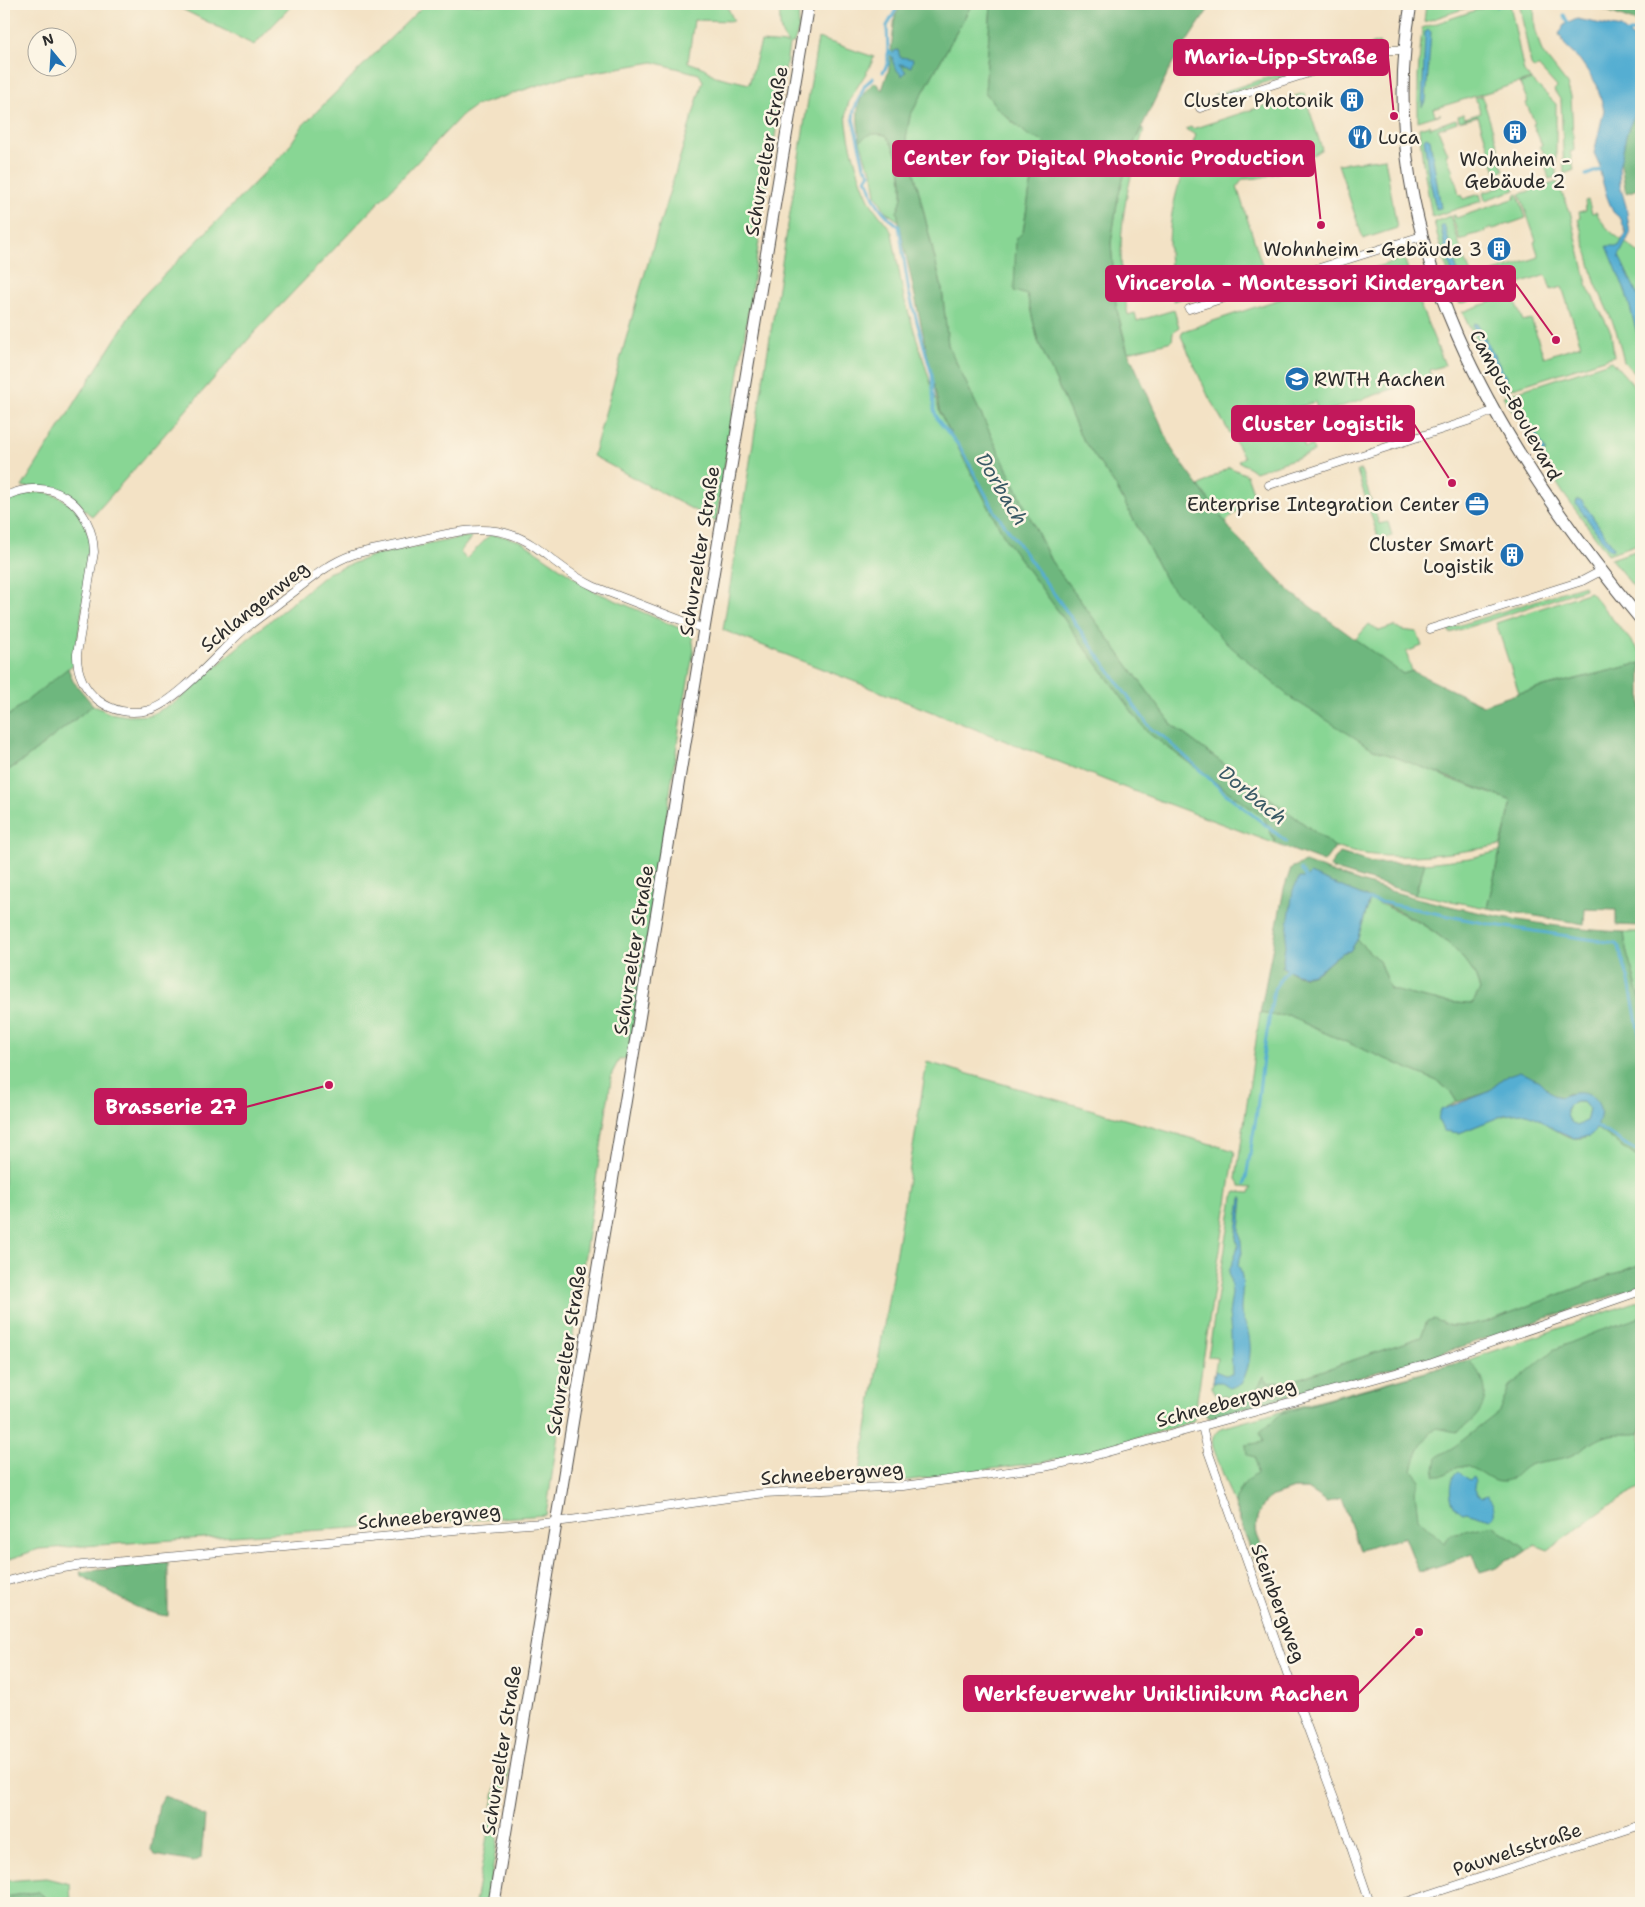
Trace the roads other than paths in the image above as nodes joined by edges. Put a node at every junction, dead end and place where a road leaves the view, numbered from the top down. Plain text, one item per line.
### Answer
1 (808, 4) edge
2 (1411, 4) edge
3 (1403, 50) junction
4 (1200, 108) dead end
5 (1422, 236) junction
6 (1190, 309) dead end
7 (1494, 410) junction
8 (1269, 485) dead end
9 (4, 496) edge
10 (1601, 570) junction
11 (1641, 620) edge
12 (704, 629) junction
13 (1430, 629) dead end
14 (1641, 1291) edge
15 (1202, 1426) junction
16 (556, 1522) junction
17 (4, 1582) edge
18 (1641, 1825) edge
19 (494, 1903) edge
20 (1370, 1903) edge
21 (1403, 1903) edge

1 - 12 street, Schurzelter Straße
2 - 3 street, Campus-Boulevard
3 - 4 street
3 - 5 street, Campus-Boulevard
5 - 6 street
5 - 7 street, Campus-Boulevard
7 - 8 street
7 - 10 street, Campus-Boulevard
9 - 12 street, Schlangenweg
10 - 11 street, Campus-Boulevard
10 - 13 street
12 - 16 street, Schurzelter Straße
14 - 15 street, Schneebergweg
15 - 16 street, Schneebergweg
15 - 20 street, Steinbergweg
16 - 17 street, Schneebergweg
16 - 19 street, Schurzelter Straße
18 - 21 street, Pauwelsstraße

